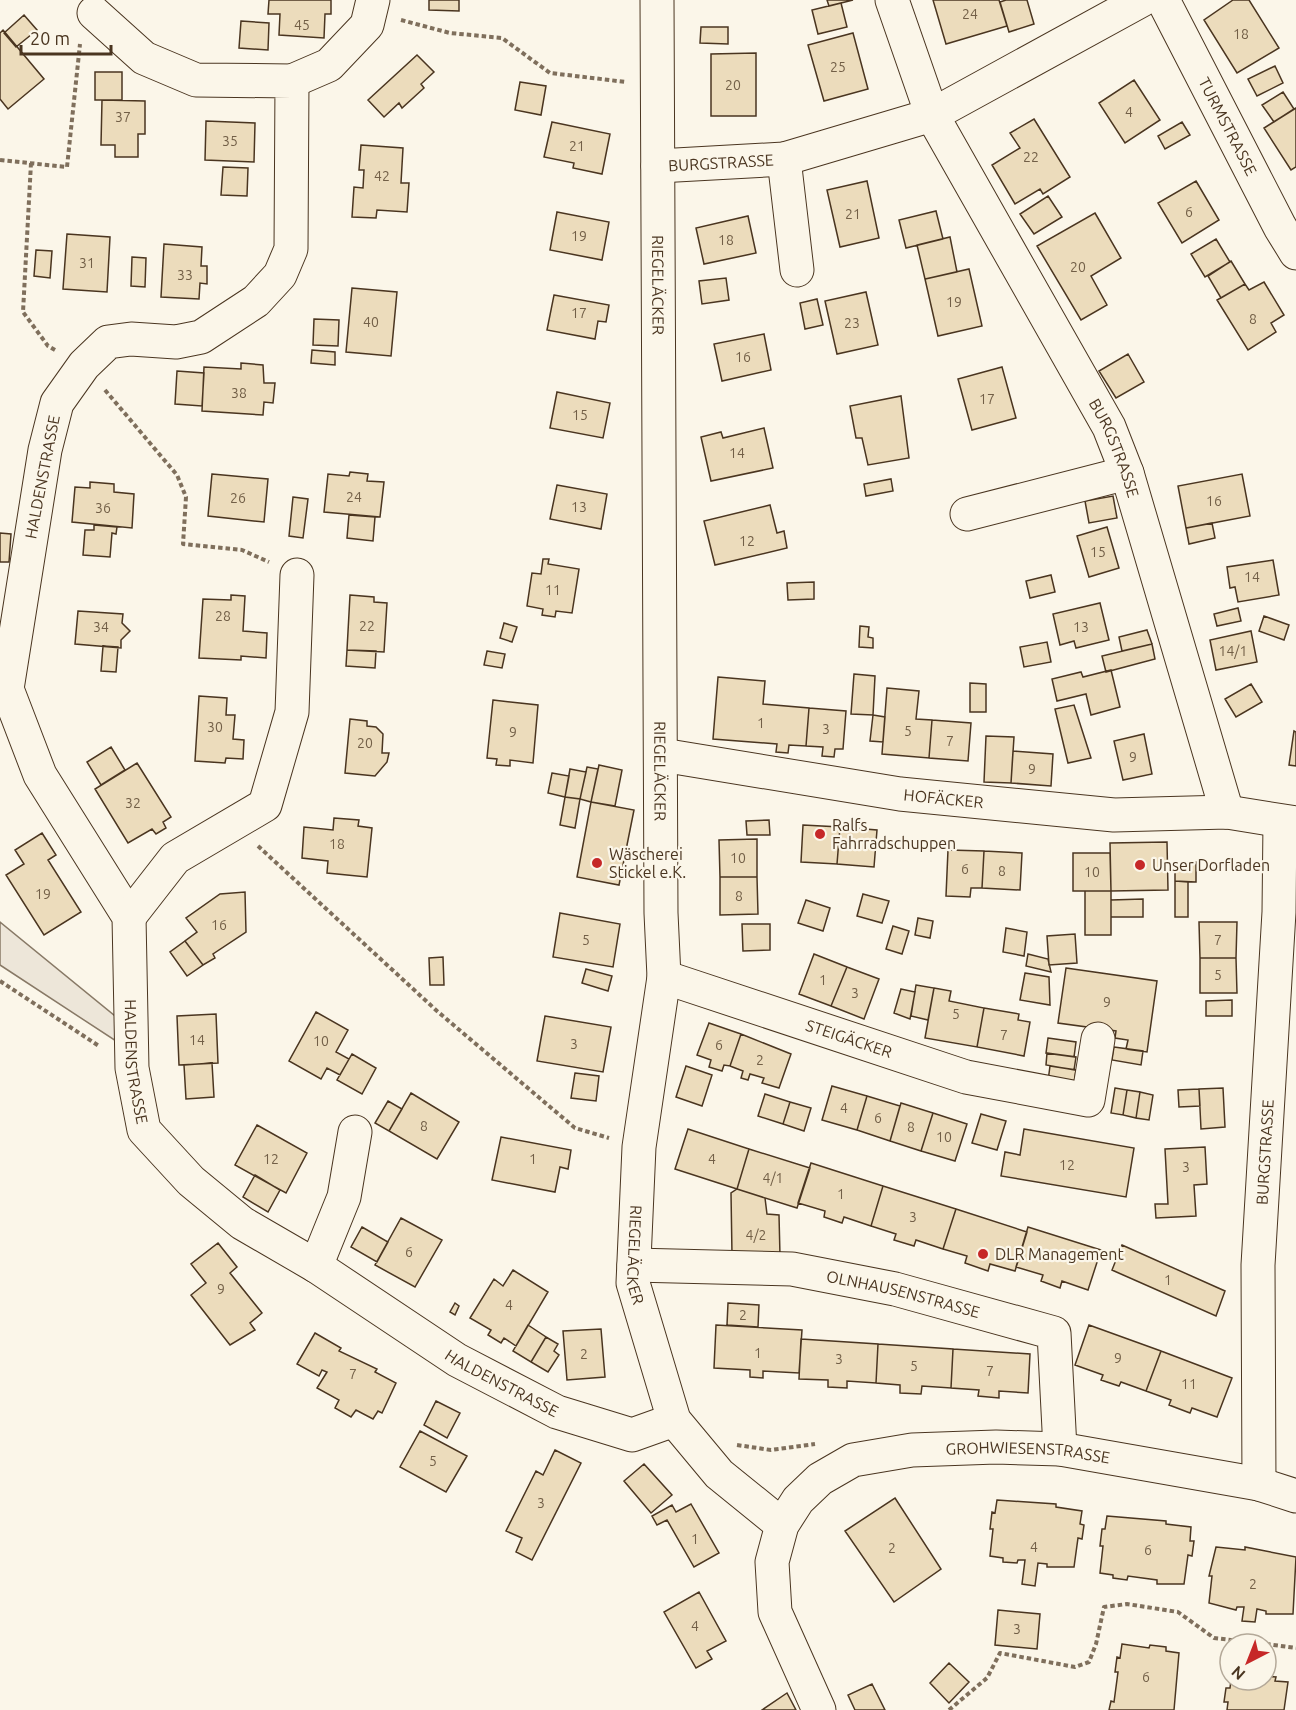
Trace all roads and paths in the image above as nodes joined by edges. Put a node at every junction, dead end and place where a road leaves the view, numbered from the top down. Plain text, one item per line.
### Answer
1 (657, 0) edge
2 (892, 0) edge
3 (1142, 0) edge
4 (1163, 0) edge
5 (371, 5) edge
6 (94, 12) joint
7 (292, 81) junction
8 (656, 85) junction
9 (932, 115) junction
10 (784, 159) junction
11 (0, 160) edge
12 (31, 163) junction
13 (658, 166) junction
14 (1296, 253) edge
15 (797, 270) dead end
16 (84, 365) junction
17 (1127, 473) junction
18 (967, 514) dead end
19 (297, 575) joint
20 (662, 755) junction
21 (1227, 812) junction
22 (1288, 823) edge
23 (234, 824) junction
24 (129, 917) junction
25 (664, 977) junction
26 (0, 981) edge
27 (1098, 1039) dead end
28 (132, 1068) junction
29 (355, 1132) dead end
30 (639, 1148) junction
31 (634, 1265) junction
32 (315, 1266) junction
33 (682, 1430) junction
34 (1060, 1449) junction
35 (853, 1461) junction
36 (1259, 1484) junction
37 (1296, 1496) edge
38 (782, 1525) junction
39 (1218, 1638) edge
40 (1278, 1646) edge
41 (1296, 1648) edge
42 (819, 1710) edge
43 (949, 1710) edge

1 - 8 street, RIEGELÄCKER
2 - 9 street, BURGSTRASSE
3 - 9 street
4 - 14 street, TURMSTRASSE
5 - 7 street
5 - 8 path
6 - 7 street
6 - 12 path
7 - 16 street, HALDENSTRASSE
8 - 13 street, RIEGELÄCKER
9 - 10 street, BURGSTRASSE
9 - 17 street, BURGSTRASSE
10 - 13 street, BURGSTRASSE
10 - 15 street, BURGSTRASSE
11 - 12 path
12 - 16 path
13 - 20 street, RIEGELÄCKER
16 - 19 path
16 - 24 street, HALDENSTRASSE
17 - 18 street
17 - 21 street, BURGSTRASSE
19 - 23 street
20 - 21 street, HOFÄCKER
20 - 25 street, RIEGELÄCKER
21 - 22 street, HOFÄCKER
22 - 36 street, BURGSTRASSE
23 - 24 street
23 - 30 path
24 - 28 street, HALDENSTRASSE
25 - 27 street, STEIGÄCKER
25 - 30 street, RIEGELÄCKER
26 - 28 path
28 - 32 street, HALDENSTRASSE
29 - 32 street
30 - 31 street, RIEGELÄCKER
31 - 33 street, RIEGELÄCKER
31 - 34 street, OLNHAUSENSTRASSE
32 - 33 street, HALDENSTRASSE
33 - 35 path
33 - 38 street, RIEGELÄCKER
34 - 35 street, GROHWIESENSTRASSE
34 - 36 street, GROHWIESENSTRASSE
35 - 38 street, GROHWIESENSTRASSE
36 - 37 street, GROHWIESENSTRASSE
38 - 42 street, GROHWIESENSTRASSE
39 - 43 path
40 - 41 path

